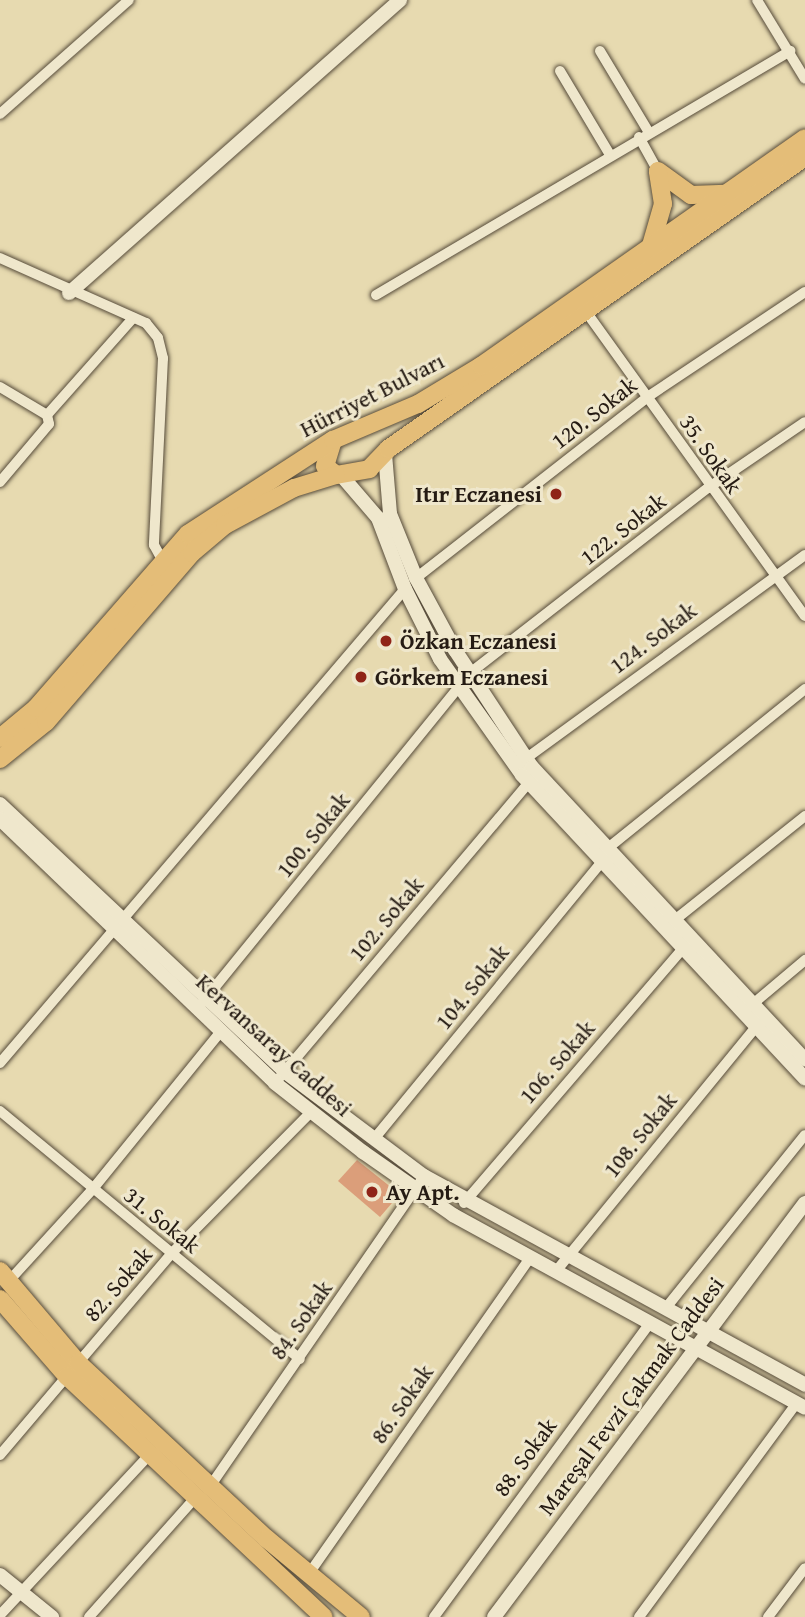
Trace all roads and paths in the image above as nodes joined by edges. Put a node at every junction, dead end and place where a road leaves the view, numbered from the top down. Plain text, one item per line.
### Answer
1 (129, 0) edge
2 (400, 0) edge
3 (757, 0) edge
4 (600, 51) dead end
5 (790, 51) junction
6 (560, 71) dead end
7 (805, 79) edge
8 (0, 114) edge
9 (644, 134) junction
10 (805, 138) edge
11 (610, 155) junction
12 (805, 157) edge
13 (658, 171) junction
14 (726, 194) junction
15 (650, 250) junction
16 (0, 258) edge
17 (805, 292) edge
18 (69, 293) junction
19 (376, 296) dead end
20 (587, 313) junction
21 (133, 318) junction
22 (0, 387) edge
23 (646, 398) junction
24 (47, 415) junction
25 (805, 422) edge
26 (355, 430) junction
27 (333, 440) junction
28 (386, 452) junction
29 (339, 475) junction
30 (0, 482) edge
31 (708, 488) junction
32 (805, 555) edge
33 (163, 561) junction
34 (774, 575) junction
35 (410, 583) junction
36 (805, 616) edge
37 (470, 673) junction
38 (460, 686) junction
39 (805, 689) edge
40 (0, 738) edge
41 (528, 757) junction
42 (0, 759) edge
43 (518, 769) junction
44 (533, 777) junction
45 (0, 804) edge
46 (805, 816) edge
47 (0, 819) edge
48 (605, 855) junction
49 (118, 920) junction
50 (671, 924) junction
51 (687, 943) junction
52 (805, 960) edge
53 (202, 1003) junction
54 (754, 1003) junction
55 (745, 1015) junction
56 (761, 1022) junction
57 (222, 1030) junction
58 (805, 1060) edge
59 (0, 1063) edge
60 (280, 1077) junction
61 (805, 1079) edge
62 (0, 1111) edge
63 (310, 1113) junction
64 (805, 1135) edge
65 (374, 1139) junction
66 (420, 1183) junction
67 (92, 1190) junction
68 (464, 1203) junction
69 (805, 1203) edge
70 (171, 1254) junction
71 (531, 1257) junction
72 (567, 1257) junction
73 (557, 1269) junction
74 (4, 1276) edge
75 (0, 1299) edge
76 (665, 1309) junction
77 (650, 1322) junction
78 (708, 1333) junction
79 (696, 1348) junction
80 (300, 1359) junction
81 (72, 1370) junction
82 (805, 1384) edge
83 (801, 1405) edge
84 (151, 1454) junction
85 (0, 1455) edge
86 (211, 1485) junction
87 (195, 1498) junction
88 (805, 1568) edge
89 (0, 1575) edge
90 (308, 1575) junction
91 (21, 1592) junction
92 (0, 1615) edge
93 (52, 1617) edge
94 (89, 1617) edge
95 (324, 1617) edge
96 (361, 1617) edge
97 (434, 1617) edge
98 (494, 1617) edge
99 (639, 1617) edge
100 (768, 1617) edge

1 - 8 street
2 - 18 street
3 - 5 street
4 - 9 street
5 - 7 street
5 - 9 street
6 - 11 street
9 - 11 street
9 - 13 street
10 - 14 main road, Hürriyet Bulvarı
11 - 19 street
12 - 20 main road, Hürriyet Bulvarı
13 - 14 main road
13 - 15 main road
14 - 15 main road, Hürriyet Bulvarı
15 - 26 main road, Hürriyet Bulvarı
16 - 18 street
17 - 23 street, 120. Sokak
18 - 21 street
20 - 23 street, 35. Sokak
20 - 28 main road, Hürriyet Bulvarı
21 - 24 street
21 - 33 street
22 - 24 street
23 - 31 street, 35. Sokak
23 - 35 street, 120. Sokak
24 - 30 street
25 - 31 street, 122. Sokak
26 - 27 main road, Hürriyet Bulvarı
26 - 28 main road
27 - 29 main road
27 - 33 main road, Hürriyet Bulvarı
28 - 29 main road
28 - 35 street
29 - 35 street
29 - 42 main road
31 - 34 street, 35. Sokak
31 - 37 street, 122. Sokak
32 - 34 street, 124. Sokak
33 - 40 main road, Hürriyet Bulvarı
34 - 36 street, 35. Sokak
34 - 41 street, 124. Sokak
35 - 37 street
35 - 38 street
35 - 49 street, 120. Sokak
37 - 38 street
37 - 41 street
38 - 43 street
38 - 53 street, 100. Sokak
39 - 48 street, 104. Sokak
41 - 43 street
41 - 44 street
43 - 44 street
44 - 48 street
44 - 60 street, 102. Sokak
45 - 49 street, Kervansaray Caddesi
46 - 50 street
47 - 49 street, Kervansaray Caddesi
48 - 50 street
48 - 65 street, 104. Sokak
49 - 53 street, Kervansaray Caddesi
49 - 59 street, 120. Sokak
50 - 51 street
51 - 54 street
51 - 55 street
51 - 68 street, 106. Sokak
52 - 54 street
53 - 57 street, Kervansaray Caddesi
53 - 60 street, Kervansaray Caddesi
54 - 55 street
54 - 56 street
55 - 56 street
56 - 58 street
56 - 61 street
56 - 72 street, 108. Sokak
57 - 60 street, Kervansaray Caddesi
57 - 67 street
60 - 63 street, Kervansaray Caddesi
60 - 65 street, Kervansaray Caddesi
62 - 67 street, 31. Sokak
63 - 66 street, Kervansaray Caddesi
63 - 70 street, 82. Sokak
64 - 76 street
65 - 66 street, Kervansaray Caddesi
66 - 68 street, Kervansaray Caddesi
66 - 71 street, Kervansaray Caddesi
66 - 80 street, 84. Sokak
67 - 70 street, 31. Sokak
67 - 74 street
68 - 72 street, Kervansaray Caddesi
69 - 78 street, Mareşal Fevzi Çakmak Caddesi
70 - 80 street, 31. Sokak
70 - 81 street, 82. Sokak
71 - 73 street, Kervansaray Caddesi
71 - 90 street, 86. Sokak
72 - 73 street, 108. Sokak
72 - 76 street, Kervansaray Caddesi
73 - 77 street, Kervansaray Caddesi
74 - 81 main road
75 - 81 main road
76 - 78 street, Kervansaray Caddesi
77 - 79 street, Kervansaray Caddesi
77 - 97 street, 88. Sokak
78 - 79 street, Mareşal Fevzi Çakmak Caddesi
78 - 82 street, Kervansaray Caddesi
79 - 83 street, Kervansaray Caddesi
79 - 98 street, Mareşal Fevzi Çakmak Caddesi
80 - 86 street, 84. Sokak
81 - 84 main road
81 - 85 street, 82. Sokak
81 - 86 main road
83 - 99 street
84 - 87 main road
84 - 91 street
86 - 87 main road
86 - 90 main road
87 - 94 street
87 - 95 main road
88 - 100 street
89 - 91 street
90 - 96 main road
91 - 92 street
91 - 93 street

